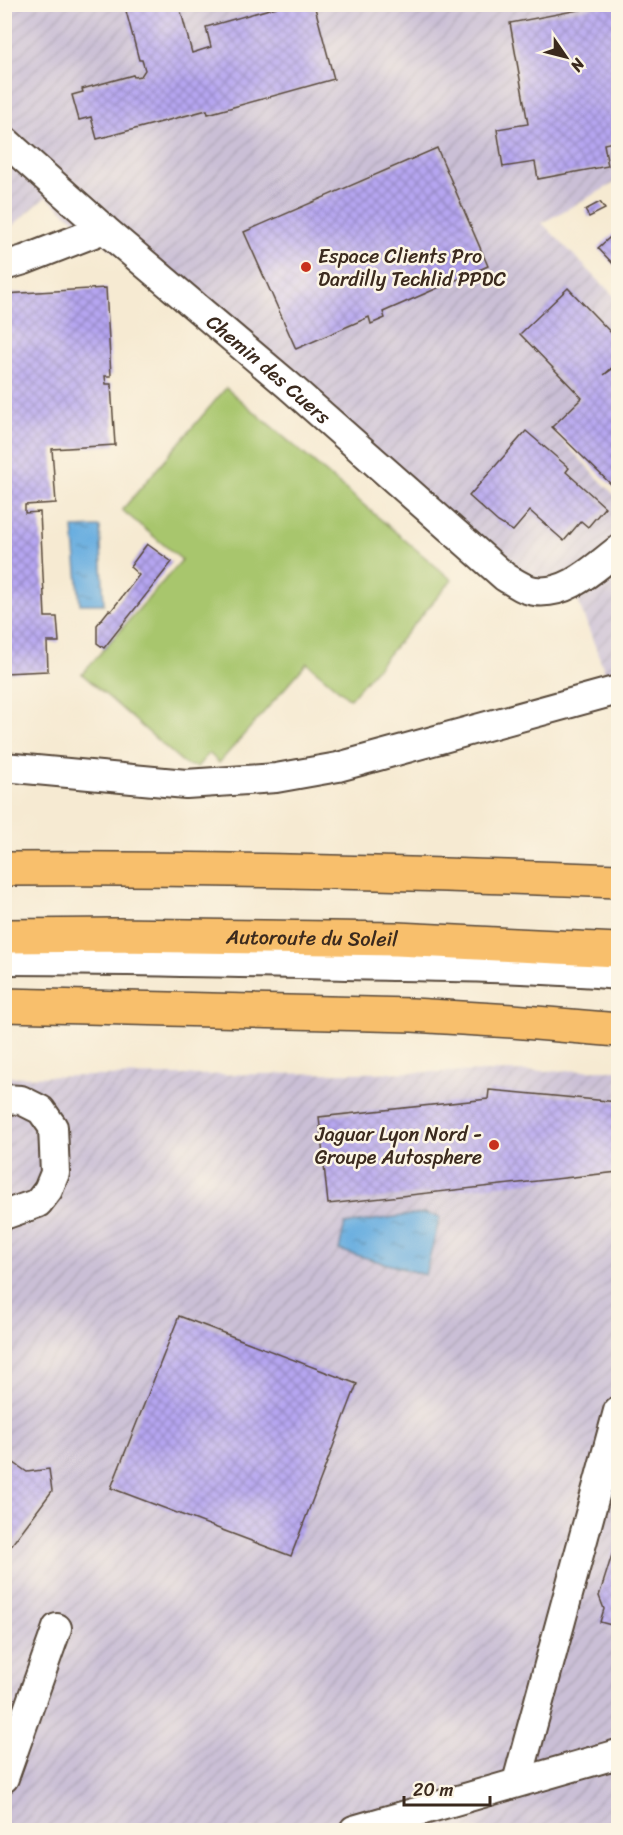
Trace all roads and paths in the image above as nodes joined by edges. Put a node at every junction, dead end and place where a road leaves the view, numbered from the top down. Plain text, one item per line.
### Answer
1 (4, 140) edge
2 (104, 229) junction
3 (4, 266) edge
4 (618, 550) edge
5 (618, 690) edge
6 (4, 767) edge
7 (4, 868) edge
8 (618, 881) edge
9 (4, 936) edge
10 (618, 950) edge
11 (4, 960) edge
12 (618, 975) edge
13 (4, 1005) edge
14 (618, 1030) edge
15 (4, 1099) edge
16 (4, 1215) edge
17 (618, 1411) edge
18 (57, 1628) dead end
19 (618, 1754) edge
20 (4, 1778) edge
21 (517, 1782) junction
22 (354, 1830) edge

1 - 2 street, Chemin des Cuers
2 - 3 street
2 - 4 street, Chemin des Cuers
5 - 6 street
7 - 8 highway
9 - 10 highway, Autoroute du Soleil
11 - 12 street
13 - 14 highway
15 - 16 street
17 - 21 street
18 - 20 street
19 - 21 street
21 - 22 street

